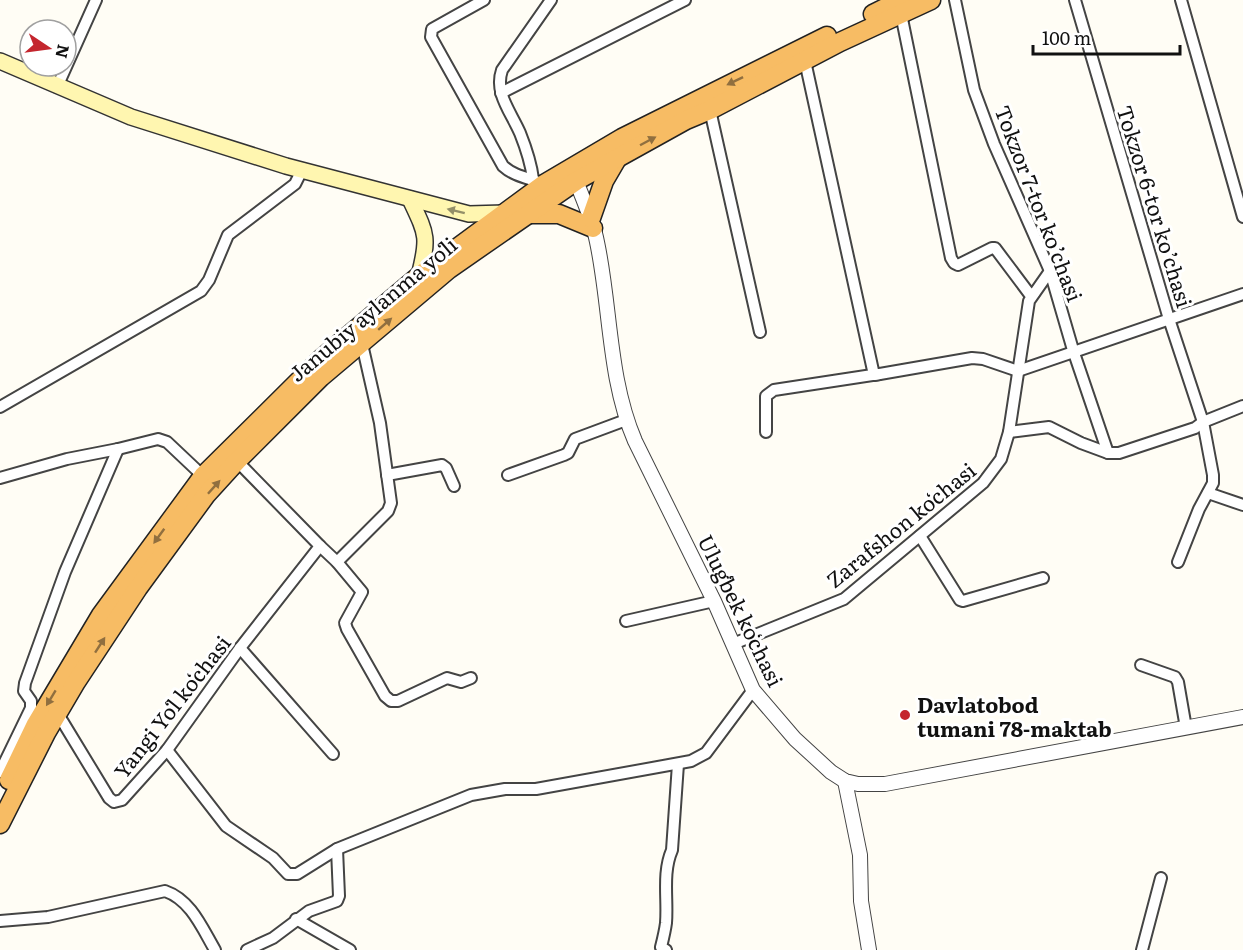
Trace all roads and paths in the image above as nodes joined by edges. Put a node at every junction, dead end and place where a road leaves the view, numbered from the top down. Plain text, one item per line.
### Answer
1 (96, 0) edge
2 (484, 0) edge
3 (551, 0) edge
4 (685, 0) edge
5 (931, 0) edge
6 (955, 0) edge
7 (1075, 0) edge
8 (1181, 0) edge
9 (901, 7) edge
10 (805, 61) junction
11 (0, 62) edge
12 (57, 87) junction
13 (501, 93) junction
14 (710, 110) junction
15 (619, 156) junction
16 (303, 170) junction
17 (576, 181) junction
18 (539, 182) junction
19 (410, 199) junction
20 (504, 213) junction
21 (526, 214) junction
22 (1243, 218) edge
23 (592, 223) junction
24 (1050, 271) junction
25 (419, 276) junction
26 (1243, 294) edge
27 (1031, 296) junction
28 (1169, 319) junction
29 (760, 332) dead end
30 (362, 344) junction
31 (1073, 350) junction
32 (1018, 371) junction
33 (874, 375) junction
34 (1243, 406) edge
35 (0, 407) edge
36 (626, 420) junction
37 (1203, 422) junction
38 (766, 432) dead end
39 (1009, 432) junction
40 (118, 449) junction
41 (1108, 453) junction
42 (237, 461) junction
43 (387, 475) junction
44 (508, 475) dead end
45 (203, 476) junction
46 (0, 478) edge
47 (454, 486) dead end
48 (1208, 493) junction
49 (1243, 505) edge
50 (920, 536) junction
51 (320, 546) junction
52 (337, 562) junction
53 (1178, 562) dead end
54 (1043, 578) dead end
55 (714, 601) junction
56 (626, 621) dead end
57 (733, 644) junction
58 (240, 648) junction
59 (1141, 665) dead end
60 (471, 678) dead end
61 (753, 690) junction
62 (58, 714) junction
63 (1243, 717) edge
64 (1186, 728) junction
65 (167, 750) junction
66 (333, 754) dead end
67 (678, 764) junction
68 (0, 772) edge
69 (845, 781) junction
70 (0, 798) edge
71 (0, 824) edge
72 (337, 849) junction
73 (1161, 878) dead end
74 (296, 919) junction
75 (0, 921) edge
76 (273, 938) junction
77 (215, 950) edge
78 (248, 950) edge
79 (269, 950) edge
80 (350, 950) edge
81 (666, 950) edge
82 (869, 950) edge
83 (1142, 950) edge

1 - 12 street
2 - 18 street
3 - 13 street
4 - 13 street
5 - 9 highway, Janubiy aylanma yoʻli
6 - 24 street, Tokzor 7-tor koʼchasi
7 - 28 street, Tokzor 6-tor koʼchasi
8 - 22 street
9 - 10 highway, Janubiy aylanma yoʻli
9 -> 18 highway, Janubiy aylanma yoʻli
9 - 27 street
10 - 14 highway, Janubiy aylanma yoʻli
10 - 33 street
11 - 12 main road
12 - 16 main road
13 - 18 street
15 -> 14 highway, Janubiy aylanma yoʻli
14 - 29 street
15 - 17 highway, Janubiy aylanma yoʻli
15 - 23 highway
16 - 19 main road
16 - 35 street
17 - 21 highway, Janubiy aylanma yoʻli
17 - 23 street, Ulugʻbek koʻchasi
18 - 20 highway, Janubiy aylanma yoʻli
20 -> 19 main road
19 - 25 main road
20 - 25 highway, Janubiy aylanma yoʻli
21 - 23 highway
30 -> 21 highway, Janubiy aylanma yoʻli
23 - 36 street, Ulugʻbek koʻchasi
24 - 27 street
24 - 31 street, Tokzor 7-tor koʼchasi
25 - 45 highway, Janubiy aylanma yoʻli
26 - 28 street
27 - 32 street, Zarafshon koʻchasi
28 - 31 street
28 - 37 street, Tokzor 6-tor koʼchasi
30 - 42 highway, Janubiy aylanma yoʻli
30 - 43 street
31 - 32 street
31 - 41 street, Tokzor 7-tor koʼchasi
32 - 33 street
32 - 39 street, Zarafshon koʻchasi
33 - 38 street
34 - 37 street
36 - 44 street
36 - 55 street, Ulugʻbek koʻchasi
37 - 41 street
37 - 48 street, Tokzor 6-tor koʼchasi
39 - 41 street
39 - 50 street, Zarafshon koʻchasi
40 - 45 street
40 - 46 street
40 - 68 street
42 - 51 street
62 -> 42 highway, Janubiy aylanma yoʻli
43 - 47 street
43 - 52 street
45 -> 70 highway, Janubiy aylanma yoʻli
48 - 49 street
48 - 53 street
50 - 54 street
50 - 57 street, Zarafshon koʻchasi
51 - 52 street
51 - 58 street, Yangi Yoʻl koʻchasi
52 - 60 street
55 - 56 street
55 - 57 street, Ulugʻbek koʻchasi
57 - 61 street, Ulugʻbek koʻchasi
58 - 65 street, Yangi Yoʻl koʻchasi
58 - 66 street
59 - 64 street
61 - 67 street
61 - 69 street, Ulugʻbek koʻchasi
62 - 65 street, Yangi Yoʻl koʻchasi
62 - 71 highway, Janubiy aylanma yoʻli
63 - 64 street, Ulugʻbek koʻchasi
64 - 69 street, Ulugʻbek koʻchasi
65 - 72 street
67 - 72 street
67 - 81 street
69 - 82 street
72 - 74 street
73 - 83 street
74 - 76 street
74 - 80 street
75 - 77 street
76 - 78 street
76 - 79 street

